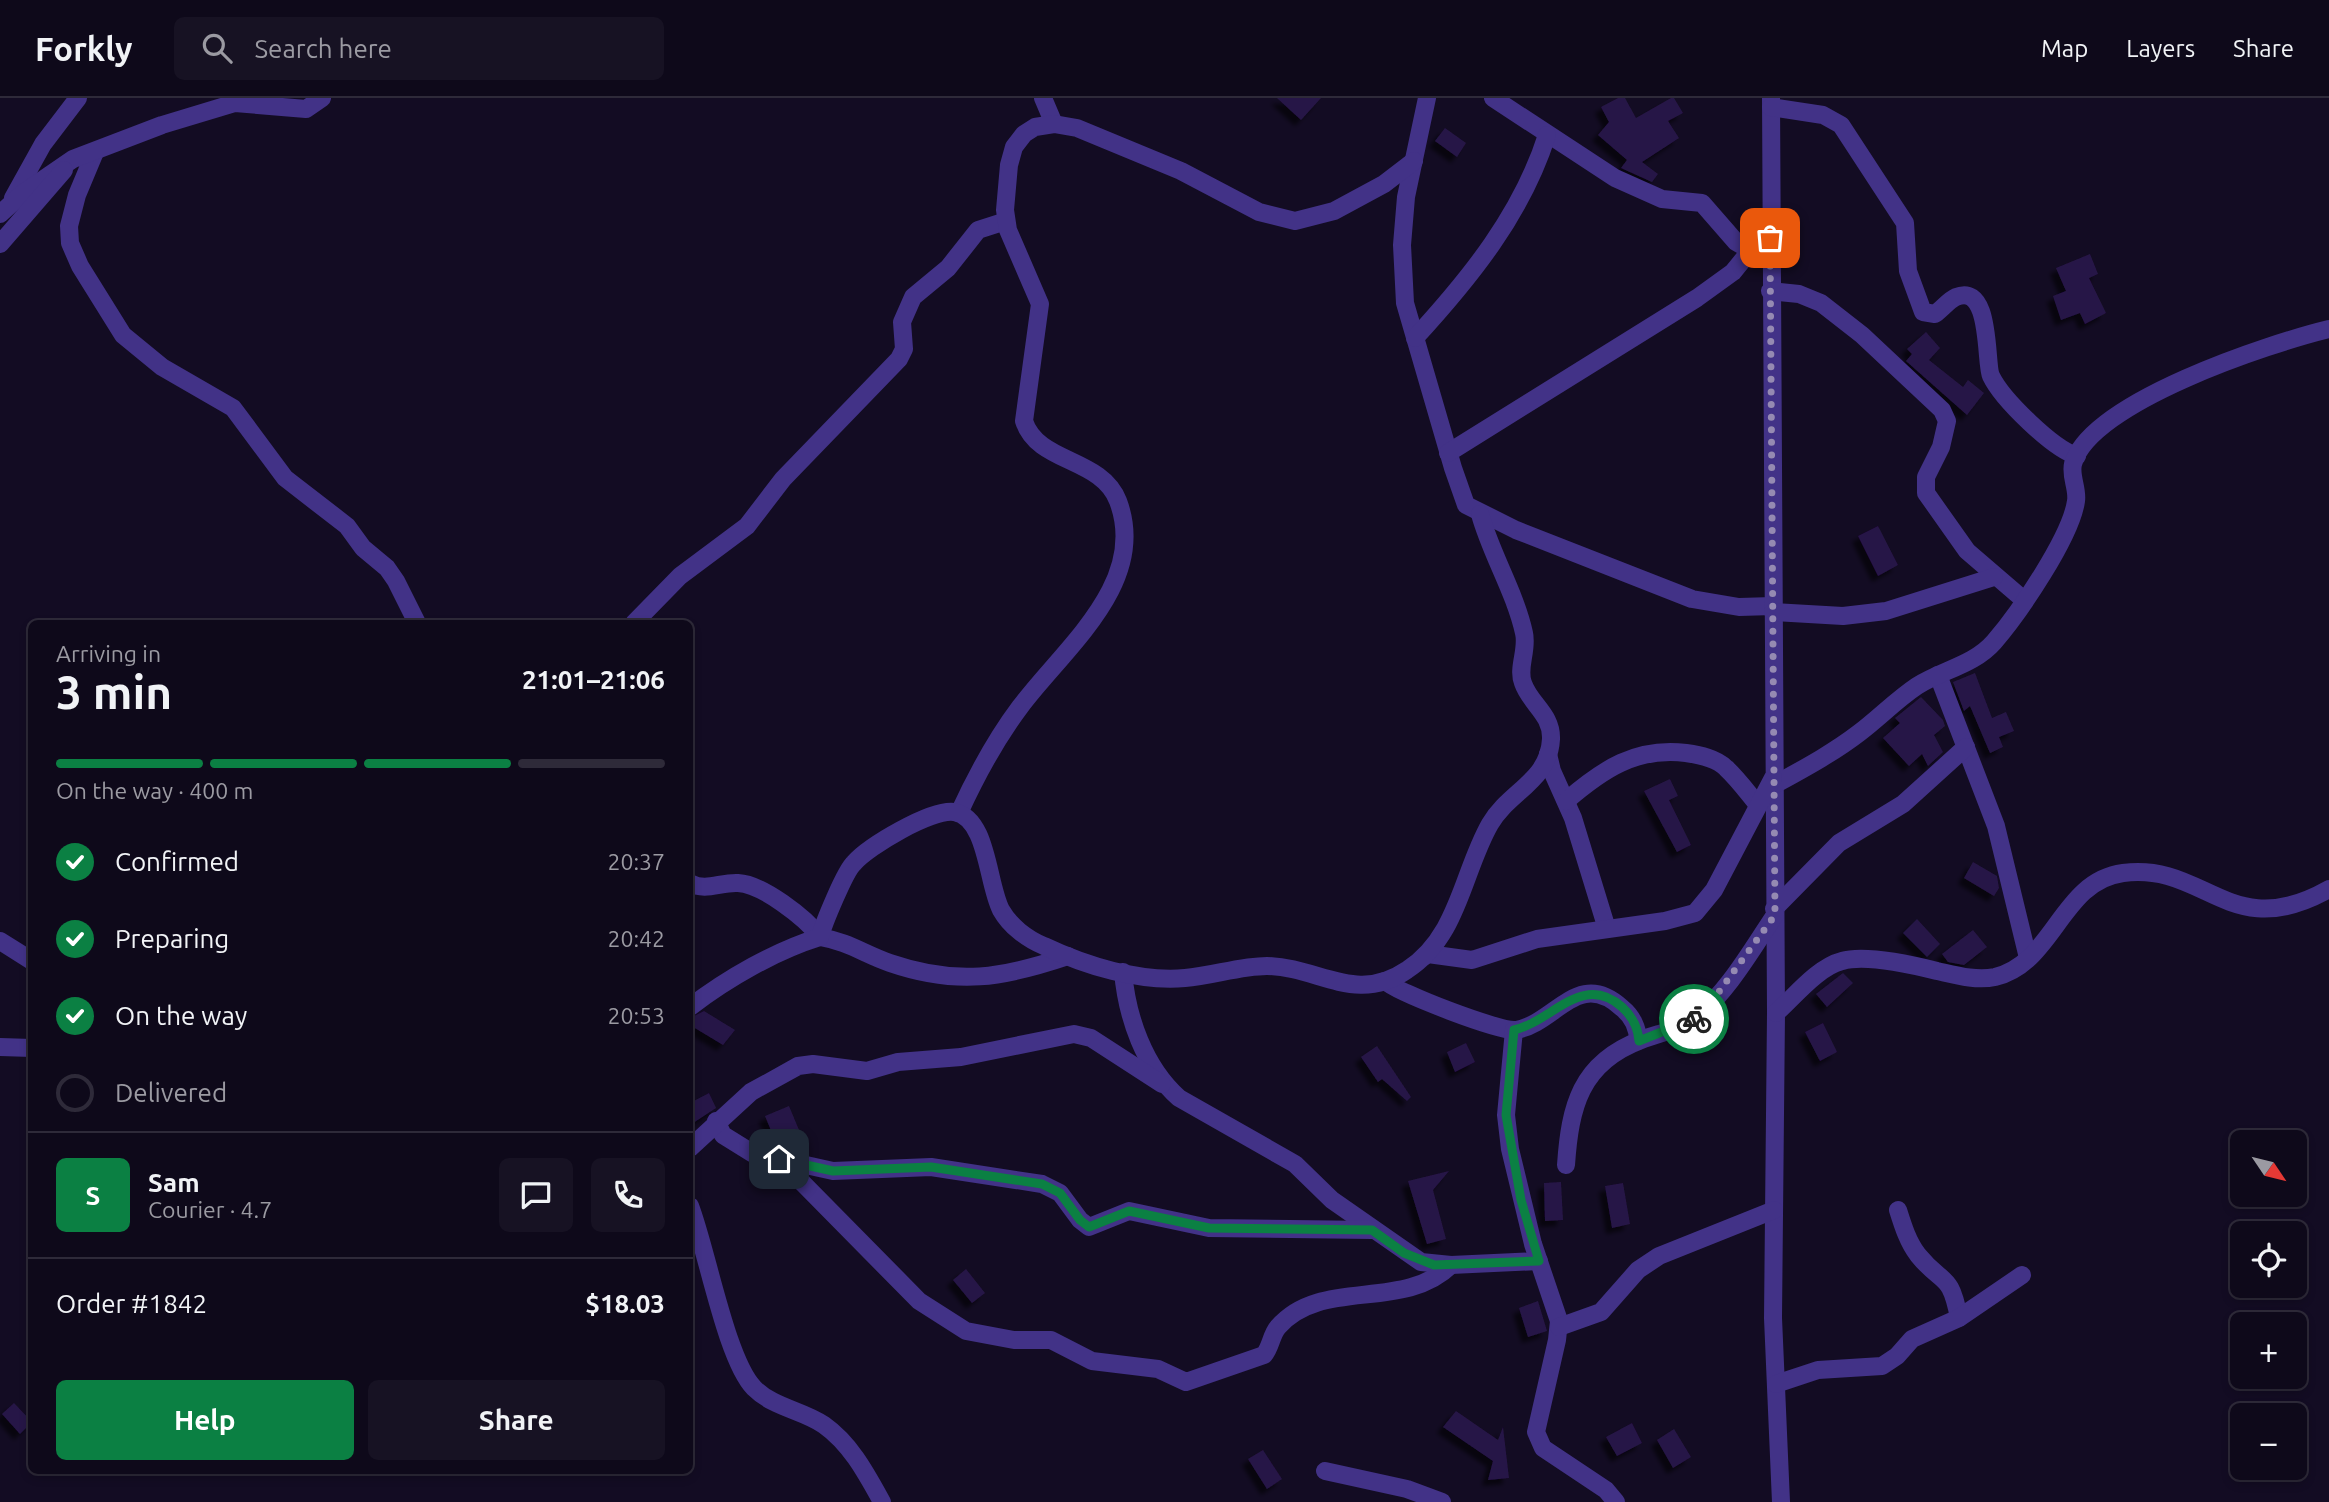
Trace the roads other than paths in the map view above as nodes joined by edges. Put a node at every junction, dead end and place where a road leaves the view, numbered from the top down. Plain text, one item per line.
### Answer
1 (78, 98) edge
2 (322, 98) edge
3 (1043, 98) edge
4 (1427, 98) edge
5 (1493, 98) edge
6 (1771, 103) edge
7 (1054, 124) junction
8 (1547, 135) junction
9 (95, 152) junction
10 (73, 159) junction
11 (1414, 162) junction
12 (5, 209) edge
13 (1006, 221) junction
14 (0, 244) edge
15 (1750, 251) junction
16 (1770, 260) junction
17 (1770, 291) junction
18 (2329, 329) edge
19 (1415, 338) junction
20 (1448, 453) junction
21 (2077, 456) junction
22 (1480, 514) junction
23 (1994, 577) junction
24 (2024, 600) junction
25 (1773, 609) junction
26 (416, 620) edge
27 (637, 620) edge
28 (1938, 675) junction
29 (1966, 747) junction
30 (1548, 754) junction
31 (1774, 781) junction
32 (1566, 801) junction
33 (1758, 805) junction
34 (959, 813) junction
35 (693, 884) edge
36 (2329, 889) edge
37 (1774, 912) junction
38 (1607, 929) junction
39 (820, 937) junction
40 (0, 941) edge
41 (1068, 956) junction
42 (1425, 956) junction
43 (28, 958) edge
44 (2028, 958) junction
45 (1123, 972) junction
46 (1385, 981) junction
47 (693, 1005) edge
48 (1776, 1013) junction
49 (1514, 1030) junction
50 (1639, 1041) junction
51 (0, 1047) edge
52 (28, 1048) edge
53 (1165, 1085) junction
54 (716, 1121) junction
55 (693, 1145) edge
56 (779, 1159) junction
57 (1566, 1165) dead end
58 (1774, 1210) junction
59 (1898, 1210) dead end
60 (693, 1216) edge
61 (1372, 1230) junction
62 (1539, 1261) junction
63 (1451, 1265) junction
64 (2022, 1275) dead end
65 (1959, 1318) junction
66 (1559, 1327) junction
67 (1776, 1384) junction
68 (1325, 1471) dead end
69 (882, 1502) edge
70 (1442, 1502) edge
71 (1616, 1502) edge
72 (1781, 1502) edge

1 - 12 street
2 - 9 street
3 - 7 street
4 - 11 street
5 - 8 street
6 - 16 street
6 - 21 street
7 - 11 street
7 - 13 street
8 - 15 street
8 - 19 street
9 - 10 street
9 - 26 street
10 - 12 street
10 - 14 street
11 - 19 street
13 - 27 street
13 - 34 street
15 - 16 street
15 - 20 street
16 - 17 street
17 - 23 street
17 - 25 street
18 - 21 street
19 - 20 street
20 - 22 street
21 - 24 street
22 - 25 street
22 - 30 street
23 - 24 street
23 - 25 street
24 - 28 street
25 - 31 street
28 - 29 street
28 - 31 street
29 - 37 street
29 - 44 street
30 - 32 street
30 - 42 street
31 - 33 street
31 - 37 street
32 - 33 street
32 - 38 street
33 - 38 street
34 - 39 street
34 - 41 street
35 - 39 street
36 - 44 street
37 - 48 street
37 - 50 street
38 - 42 street
39 - 41 street
39 - 47 street
40 - 43 street
41 - 45 street
42 - 46 street
44 - 48 street
45 - 46 street
45 - 53 street
46 - 49 street
48 - 58 street
49 - 50 street
49 - 62 street
50 - 57 street
51 - 52 street
53 - 54 street
53 - 61 street
54 - 55 street
54 - 56 street
56 - 61 street
56 - 63 street
58 - 66 street
58 - 67 street
59 - 65 street
60 - 69 street
61 - 63 street
62 - 63 street
62 - 66 street
64 - 65 street
65 - 67 street
66 - 71 street
67 - 72 street
68 - 70 street

